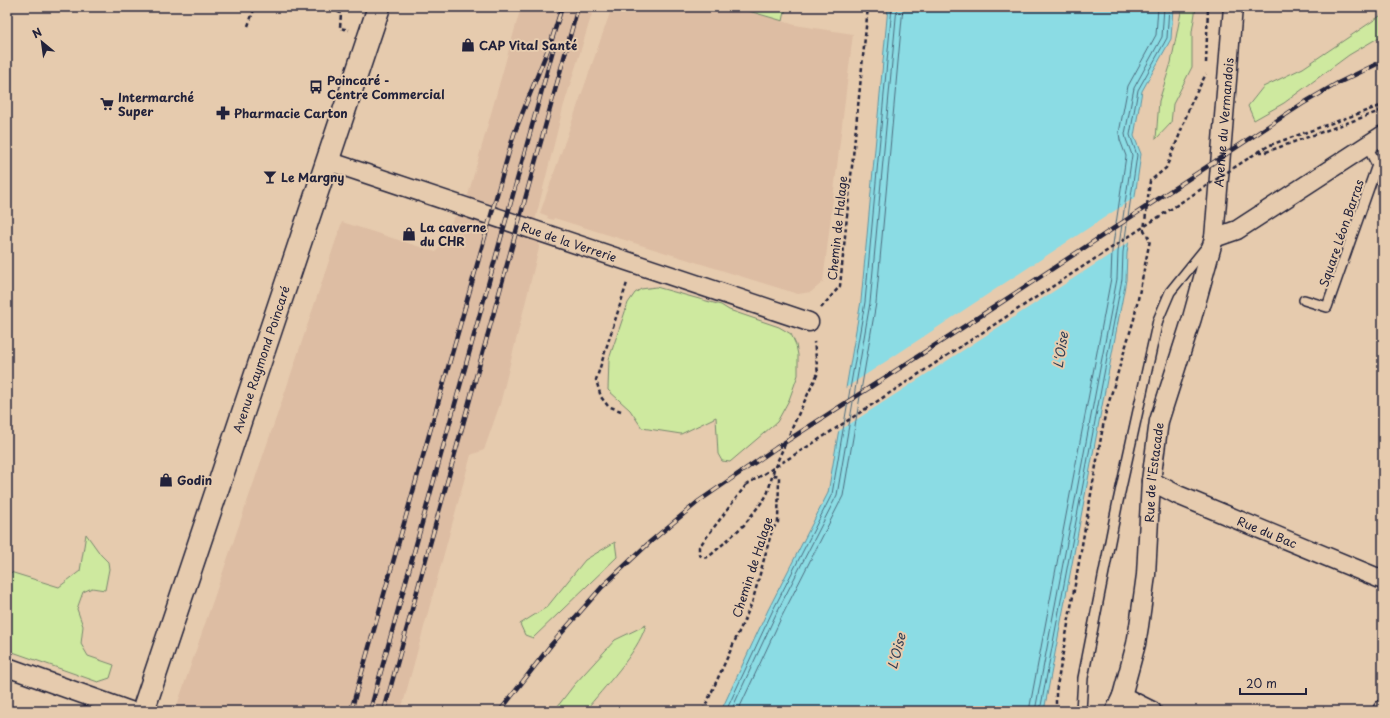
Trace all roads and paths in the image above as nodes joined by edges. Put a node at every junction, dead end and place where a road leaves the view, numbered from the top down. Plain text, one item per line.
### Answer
1 (255, 7) edge
2 (324, 7) edge
3 (868, 7) edge
4 (1208, 7) edge
5 (1233, 7) edge
6 (376, 9) edge
7 (248, 26) dead end
8 (351, 31) dead end
9 (1383, 105) edge
10 (1383, 110) edge
11 (1383, 135) edge
12 (1367, 146) junction
13 (1258, 152) junction
14 (328, 161) junction
15 (1214, 238) junction
16 (633, 263) junction
17 (1304, 300) dead end
18 (809, 322) junction
19 (620, 411) dead end
20 (774, 469) junction
21 (779, 476) junction
22 (773, 477) junction
23 (1152, 481) junction
24 (1383, 580) edge
25 (7, 667) edge
26 (1119, 703) edge
27 (130, 711) edge
28 (143, 711) edge
29 (703, 711) edge
30 (1056, 711) edge
31 (1081, 711) edge
32 (1152, 711) edge

1 - 7 path
2 - 8 path
3 - 18 path, Chemin de Halage
4 - 30 path
5 - 15 street, Avenue du Vermandois
6 - 14 main road, Avenue Raymond Poincaré
9 - 13 path
10 - 13 path
11 - 12 street
12 - 15 street
12 - 17 lane, Square Léon Barras
13 - 22 path, Chemin de Halage, bridge
14 - 16 street, Rue de la Verrerie
14 - 28 main road, Avenue Raymond Poincaré
15 - 23 street, Rue de l'Estacade
15 - 31 lane
16 - 18 street, Rue de la Verrerie
16 - 19 path
18 - 20 path, Chemin de Halage
20 - 21 path
20 - 22 path, Chemin de Halage
21 - 22 path
21 - 29 path, Chemin de Halage
23 - 24 street, Rue du Bac
23 - 26 street, Rue de l'Estacade
25 - 27 street
26 - 32 street

